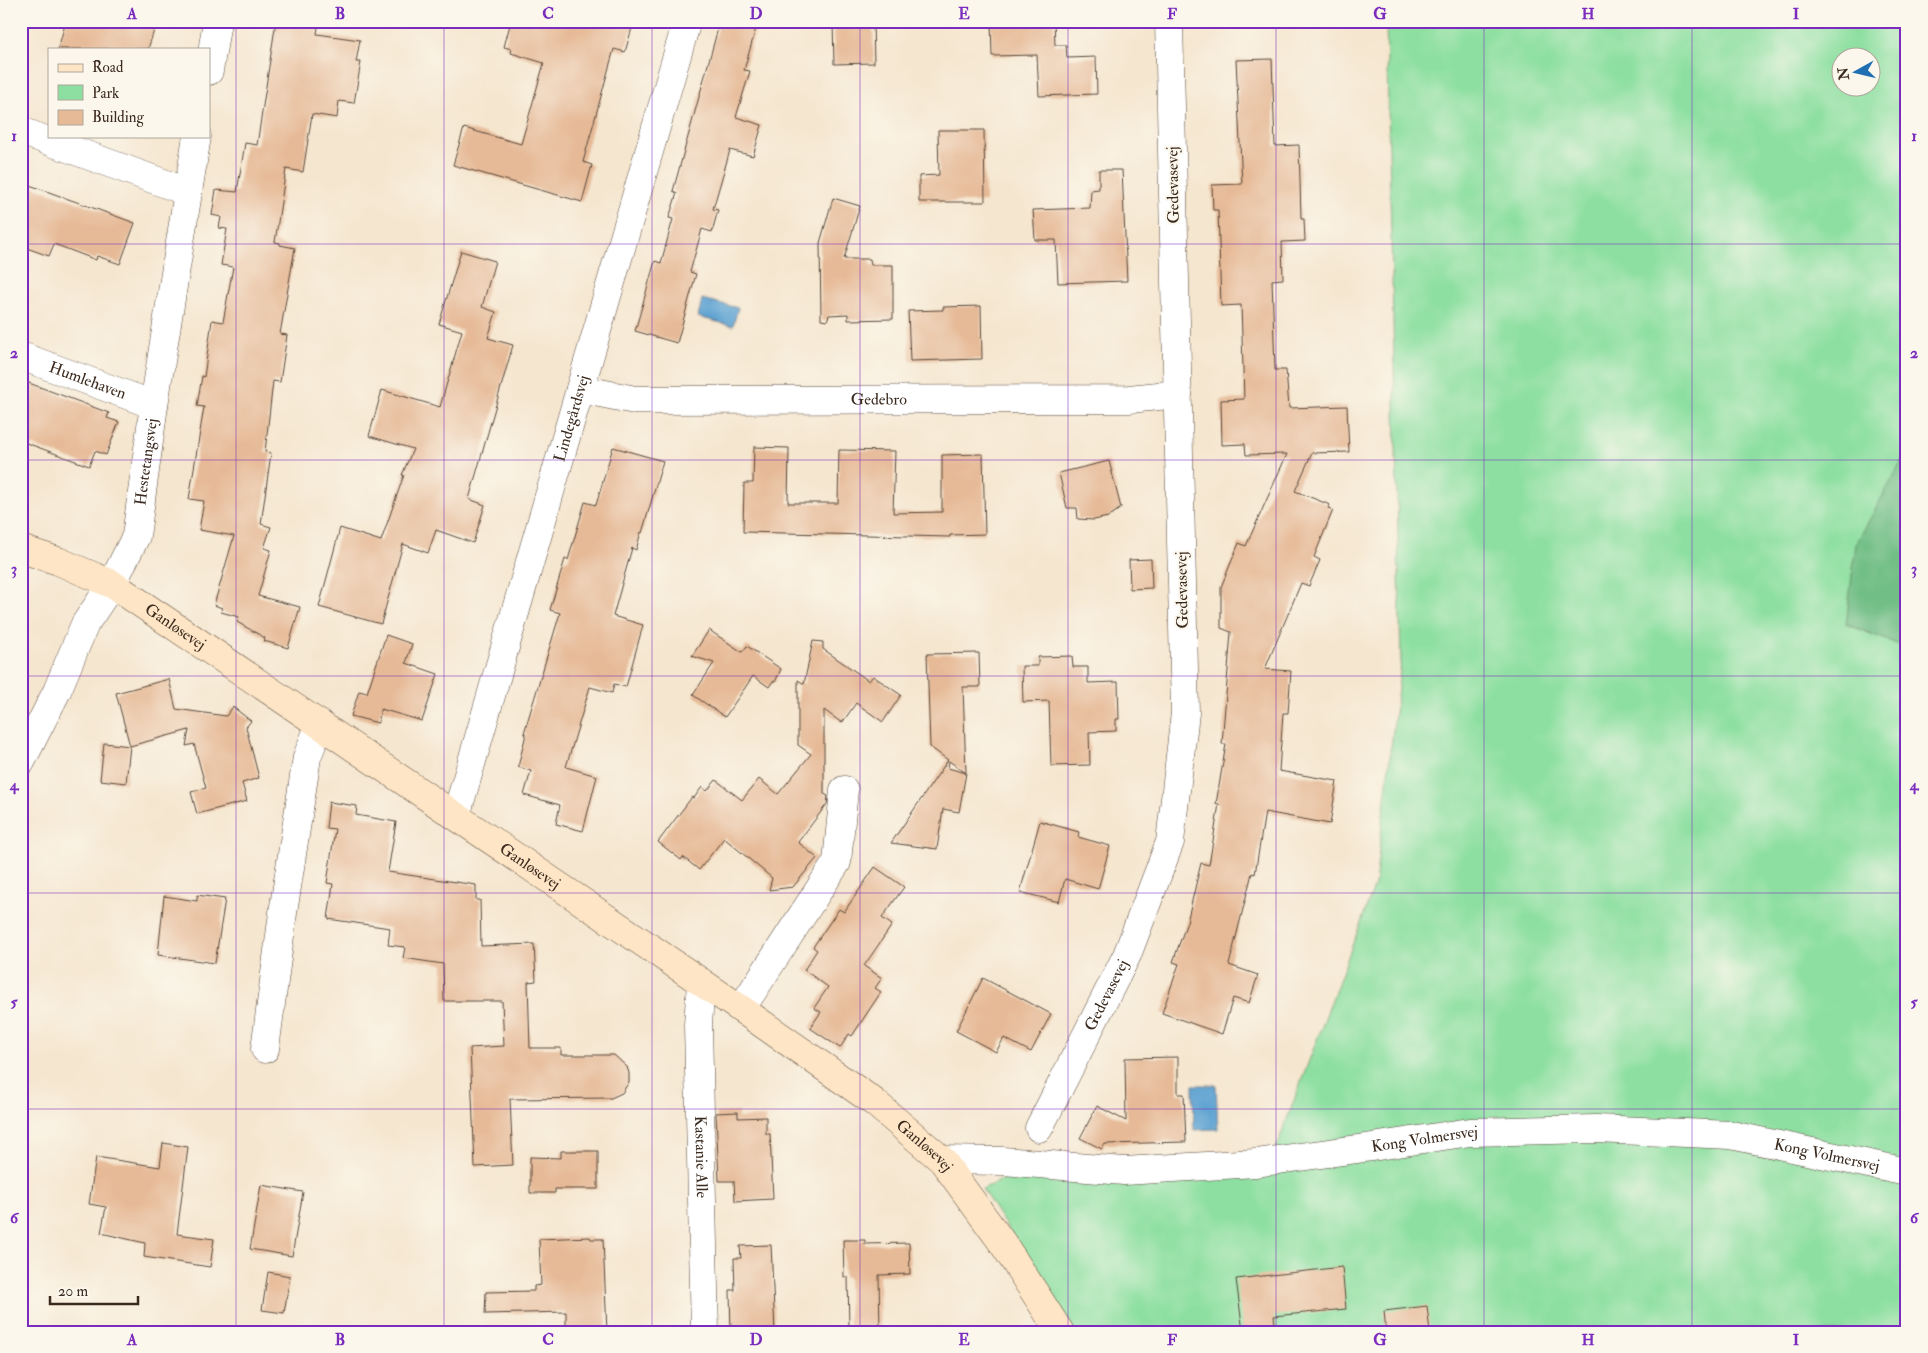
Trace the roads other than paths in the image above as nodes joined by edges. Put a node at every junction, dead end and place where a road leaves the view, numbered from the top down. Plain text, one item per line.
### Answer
1 (217, 21) edge
2 (687, 21) edge
3 (1168, 21) edge
4 (210, 65) edge
5 (21, 130) edge
6 (198, 138) edge
7 (188, 192) junction
8 (21, 356) edge
9 (580, 389) junction
10 (1178, 394) junction
11 (154, 404) junction
12 (21, 550) edge
13 (112, 584) junction
14 (320, 724) junction
15 (21, 762) edge
16 (844, 790) dead end
17 (456, 816) junction
18 (701, 982) junction
19 (741, 1009) junction
20 (265, 1049) dead end
21 (1039, 1128) dead end
22 (942, 1160) junction
23 (1907, 1172) edge
24 (705, 1332) edge
25 (1060, 1332) edge

1 - 4 street
2 - 9 street, Lindegårdsvej
3 - 10 street, Gedevasevej
5 - 7 street
6 - 7 street, Hestetangsvej
7 - 11 street, Hestetangsvej
8 - 11 street, Humlehaven
9 - 10 street, Gedebro
9 - 17 street, Lindegårdsvej
10 - 21 street, Gedevasevej
11 - 13 street, Hestetangsvej
12 - 13 street, Ganløsevej
13 - 14 street, Ganløsevej
13 - 15 street, Hestetangsvej
14 - 17 street, Ganløsevej
14 - 20 street
16 - 19 street
17 - 18 street, Ganløsevej
18 - 19 street, Ganløsevej
18 - 24 street, Kastanie Alle
19 - 22 street, Ganløsevej
22 - 23 street, Kong Volmersvej
22 - 25 street, Ganløsevej

